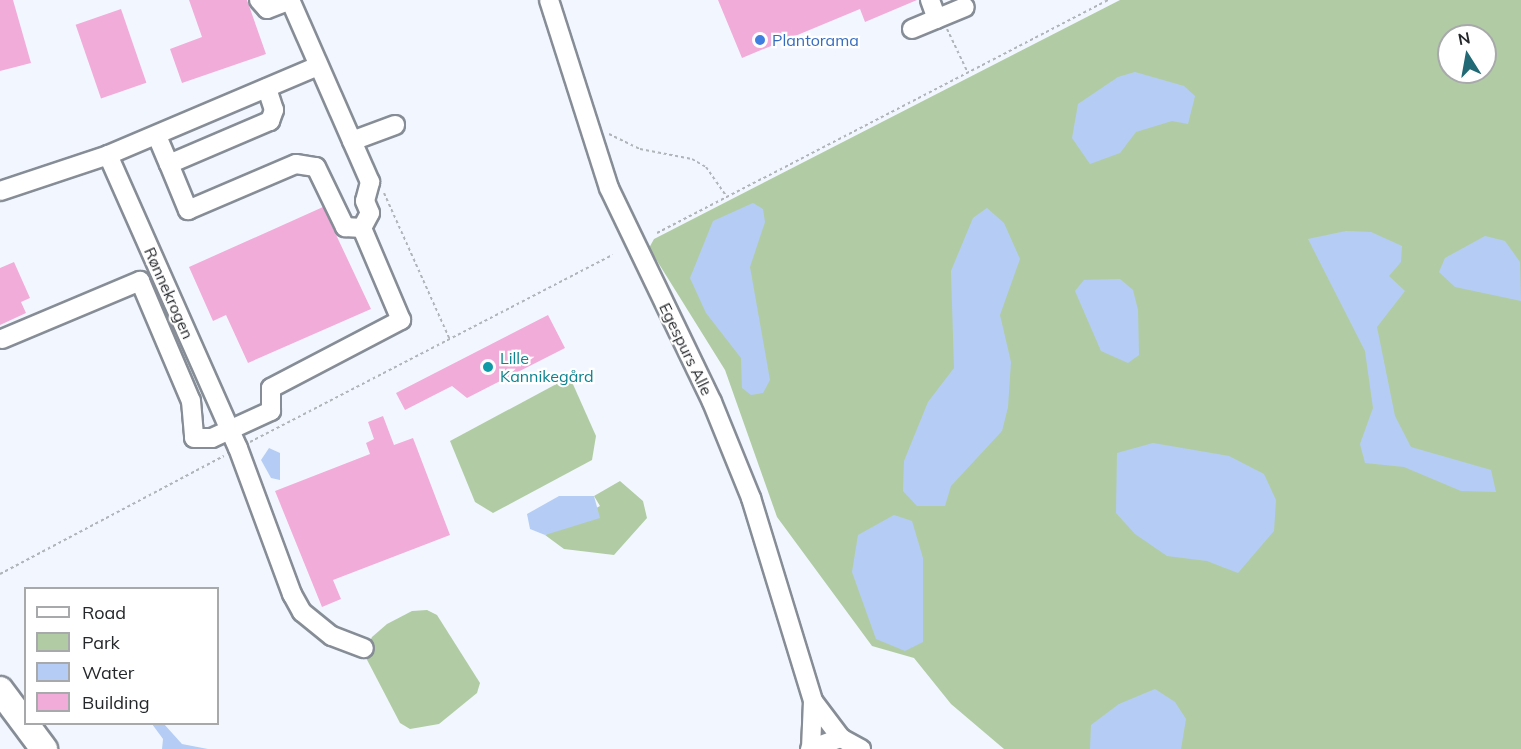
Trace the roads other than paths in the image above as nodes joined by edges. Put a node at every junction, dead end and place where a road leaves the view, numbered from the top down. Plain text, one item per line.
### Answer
1 (259, 0) edge
2 (290, 0) edge
3 (549, 0) edge
4 (930, 0) edge
5 (965, 8) dead end
6 (937, 19) junction
7 (912, 29) dead end
8 (318, 66) junction
9 (267, 88) junction
10 (394, 125) dead end
11 (157, 136) junction
12 (352, 141) junction
13 (108, 155) junction
14 (169, 164) junction
15 (0, 191) edge
16 (362, 228) junction
17 (3, 339) dead end
18 (230, 431) junction
19 (364, 648) dead end
20 (0, 690) edge
21 (813, 701) junction
22 (24, 722) edge
23 (26, 725) edge
24 (841, 738) junction
25 (810, 748) edge
26 (44, 749) edge
27 (861, 749) edge

1 - 2 street
2 - 8 street
3 - 21 street, Egespurs Alle
4 - 6 street
5 - 6 street
6 - 7 street
8 - 9 street
8 - 12 street
9 - 11 street
9 - 14 street
10 - 12 street
11 - 13 street
11 - 14 street
12 - 16 street
13 - 15 street
13 - 18 street, Rønnekrogen
14 - 16 street
16 - 18 street
17 - 18 street
18 - 19 street, Rønnekrogen
20 - 22 highway
21 - 24 street, Egespurs Alle
21 - 25 street, Egespurs Alle
23 - 26 highway
24 - 25 street
24 - 27 street

